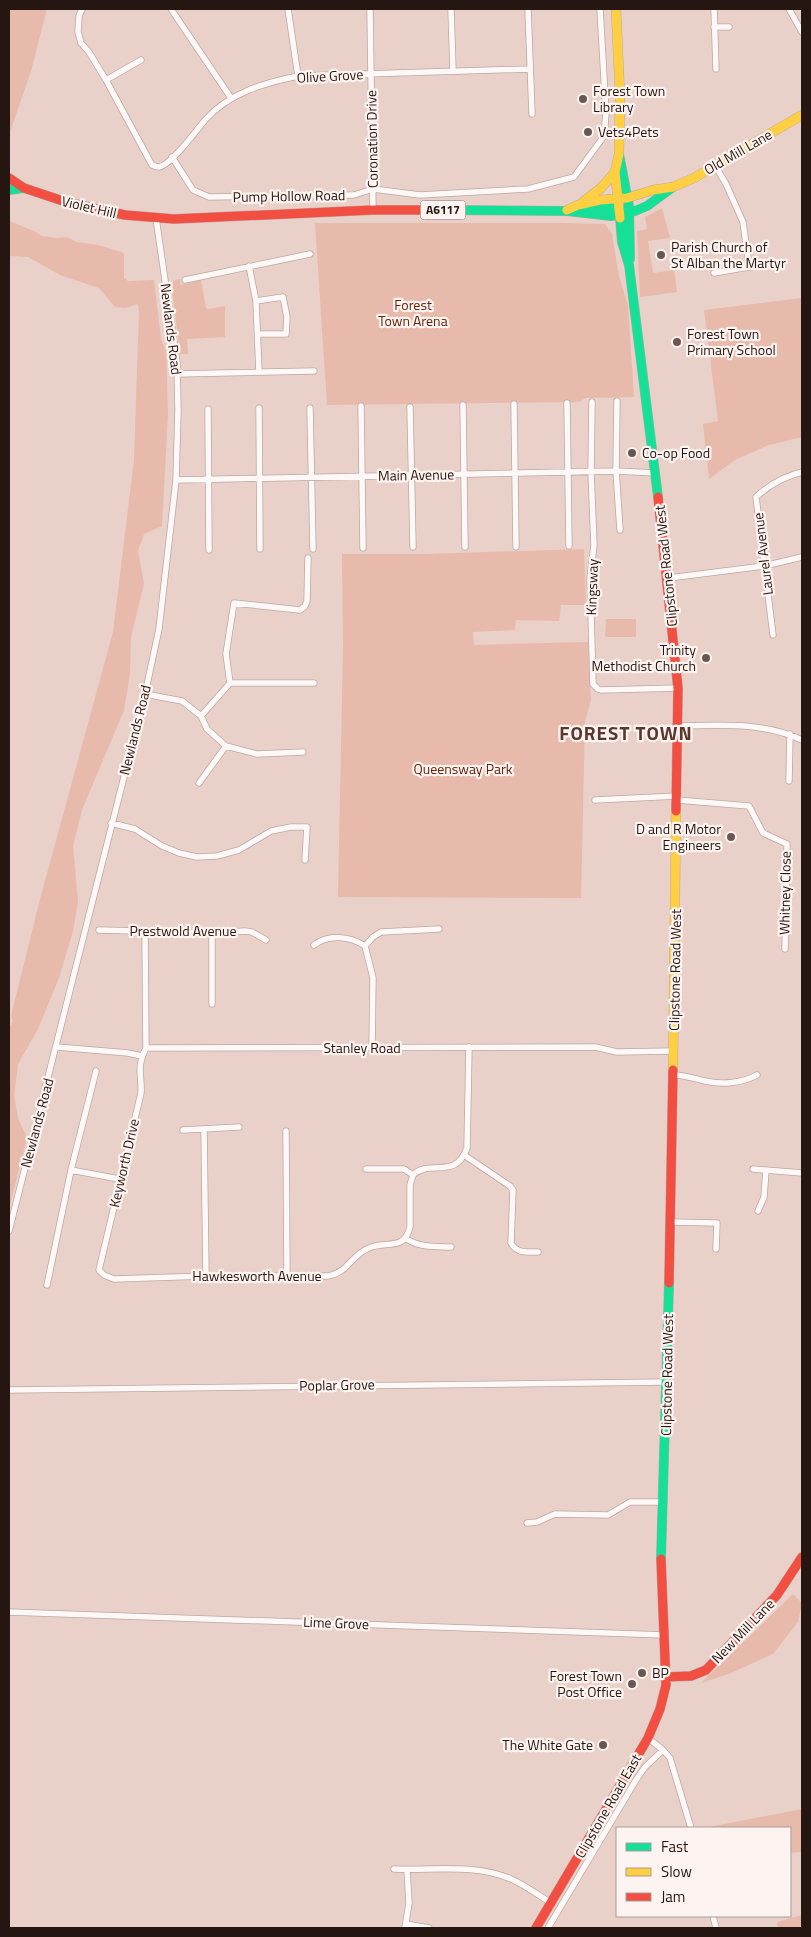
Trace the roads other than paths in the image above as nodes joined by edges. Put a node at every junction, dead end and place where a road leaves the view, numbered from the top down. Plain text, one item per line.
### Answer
1 (82, 9) edge
2 (171, 9) edge
3 (288, 9) edge
4 (370, 9) edge
5 (451, 9) edge
6 (528, 9) edge
7 (600, 9) edge
8 (616, 9) edge
9 (714, 9) edge
10 (789, 9) edge
11 (714, 27) junction
12 (729, 27) dead end
13 (802, 32) edge
14 (141, 60) dead end
15 (530, 69) junction
16 (716, 69) dead end
17 (453, 71) junction
18 (370, 74) junction
19 (298, 76) junction
20 (106, 80) junction
21 (231, 98) junction
22 (532, 114) dead end
23 (802, 115) edge
24 (619, 154) junction
25 (172, 157) junction
26 (714, 165) junction
27 (615, 172) junction
28 (9, 178) edge
29 (673, 187) junction
30 (24, 188) junction
31 (373, 189) junction
32 (9, 190) edge
33 (627, 198) junction
34 (578, 205) junction
35 (621, 209) junction
36 (373, 210) junction
37 (567, 210) junction
38 (156, 218) junction
39 (310, 254) dead end
40 (766, 264) dead end
41 (249, 266) junction
42 (749, 266) junction
43 (714, 273) dead end
44 (185, 280) dead end
45 (256, 301) junction
46 (258, 334) junction
47 (314, 371) dead end
48 (259, 372) junction
49 (177, 374) junction
50 (617, 401) dead end
51 (592, 402) dead end
52 (567, 403) dead end
53 (514, 404) dead end
54 (463, 405) dead end
55 (361, 406) dead end
56 (410, 407) dead end
57 (259, 408) dead end
58 (310, 408) dead end
59 (208, 409) dead end
60 (616, 471) junction
61 (568, 472) junction
62 (592, 472) junction
63 (802, 472) edge
64 (514, 473) junction
65 (656, 473) junction
66 (464, 474) junction
67 (412, 475) junction
68 (362, 476) junction
69 (312, 477) junction
70 (259, 478) junction
71 (208, 479) junction
72 (176, 480) junction
73 (620, 530) dead end
74 (569, 546) dead end
75 (413, 547) dead end
76 (465, 547) dead end
77 (516, 547) dead end
78 (363, 548) dead end
79 (260, 549) dead end
80 (313, 549) dead end
81 (209, 550) dead end
82 (802, 557) edge
83 (308, 558) dead end
84 (764, 566) junction
85 (669, 578) junction
86 (773, 635) dead end
87 (230, 683) junction
88 (314, 683) dead end
89 (678, 688) junction
90 (145, 694) junction
91 (201, 716) junction
92 (678, 726) junction
93 (790, 734) junction
94 (802, 740) edge
95 (226, 746) junction
96 (303, 752) dead end
97 (789, 781) dead end
98 (199, 783) dead end
99 (677, 798) junction
100 (595, 800) dead end
101 (111, 823) junction
102 (305, 860) dead end
103 (439, 929) dead end
104 (99, 930) dead end
105 (145, 932) junction
106 (212, 933) junction
107 (266, 940) dead end
108 (314, 945) dead end
109 (366, 946) junction
110 (784, 949) dead end
111 (212, 1004) dead end
112 (56, 1047) junction
113 (469, 1047) junction
114 (146, 1048) junction
115 (372, 1048) junction
116 (674, 1051) junction
117 (142, 1056) junction
118 (96, 1071) dead end
119 (674, 1075) junction
120 (757, 1075) dead end
121 (240, 1127) dead end
122 (204, 1129) junction
123 (183, 1130) dead end
124 (286, 1131) dead end
125 (464, 1155) junction
126 (366, 1169) dead end
127 (753, 1169) dead end
128 (71, 1170) junction
129 (766, 1170) junction
130 (802, 1173) edge
131 (413, 1175) junction
132 (119, 1179) junction
133 (758, 1211) dead end
134 (671, 1222) junction
135 (9, 1231) edge
136 (405, 1238) junction
137 (451, 1247) dead end
138 (716, 1249) dead end
139 (538, 1252) dead end
140 (99, 1270) joint
141 (287, 1275) junction
142 (206, 1276) junction
143 (46, 1285) dead end
144 (666, 1382) junction
145 (9, 1390) edge
146 (664, 1502) junction
147 (527, 1523) dead end
148 (802, 1557) edge
149 (9, 1612) edge
150 (664, 1635) junction
151 (665, 1677) junction
152 (648, 1738) junction
153 (663, 1750) junction
154 (691, 1827) edge
155 (394, 1870) dead end
156 (407, 1870) junction
157 (551, 1903) junction
158 (406, 1926) edge
159 (429, 1928) edge
160 (536, 1928) edge
161 (548, 1928) edge

1 - 20 street
2 - 21 street
3 - 19 street
4 - 18 street, Coronation Drive
5 - 17 street
6 - 15 street
7 - 31 street, Pump Hollow Road
8 - 24 main road, Clipstone Road West
9 - 11 street
10 - 13 street
11 - 12 street
11 - 16 street
14 - 20 street
15 - 17 street, Olive Grove
15 - 22 street
17 - 18 street, Olive Grove
18 - 19 street, Olive Grove
18 - 31 street, Coronation Drive
19 - 21 street, Olive Grove
20 - 25 street, Olive Grove
21 - 25 street, Olive Grove
23 - 26 main road, Old Mill Lane / A6117
24 - 27 main road, Clipstone Road West
24 - 33 main road, Clipstone Road West
25 - 31 street, Pump Hollow Road
26 - 29 main road, Old Mill Lane / A6117
26 - 42 street
27 - 34 main road
27 - 35 main road, Clipstone Road West
28 - 30 main road, Violet Hill / A6117
29 - 33 main road, Old Mill Lane / A6117
29 - 35 main road, Old Mill Lane / A6117
30 - 32 main road, Violet Hill / A6117
30 - 38 main road, Violet Hill / A6117
31 - 36 street, Coronation Drive
33 - 35 main road, A6117
33 - 35 main road, Clipstone Road West
34 - 35 main road, Pump Hollow Road / A6117
34 - 37 main road, Pump Hollow Road / A6117
35 - 37 main road, Pump Hollow Road / A6117
35 - 65 main road, Clipstone Road West
36 - 37 main road, Pump Hollow Road / A6117
36 - 38 main road, Pump Hollow Road / A6117
38 - 49 street, Newlands Road
39 - 41 street
40 - 42 street
41 - 44 street
41 - 45 street
42 - 43 street
45 - 46 street
45 - 46 street
46 - 48 street
47 - 48 street
48 - 49 street
49 - 72 street, Newlands Road
50 - 60 street
51 - 62 street, Kingsway
52 - 61 street
53 - 64 street
54 - 66 street
55 - 68 street
56 - 67 street
57 - 70 street
58 - 69 street
59 - 71 street
60 - 62 street, Main Avenue
60 - 65 street, Main Avenue
60 - 73 street
61 - 62 street, Main Avenue
61 - 64 street, Main Avenue
61 - 74 street
62 - 89 street, Kingsway
63 - 84 street, Laurel Avenue
64 - 66 street, Main Avenue
64 - 77 street
65 - 85 main road, Clipstone Road West
66 - 67 street, Main Avenue
66 - 76 street
67 - 68 street, Main Avenue
67 - 75 street
68 - 69 street, Main Avenue
68 - 78 street
69 - 70 street, Main Avenue
69 - 80 street
70 - 71 street, Main Avenue
70 - 79 street
71 - 72 street, Main Avenue
71 - 81 street
72 - 90 street, Newlands Road
82 - 84 street
83 - 87 street
84 - 85 street
84 - 86 street, Laurel Avenue
85 - 89 main road, Clipstone Road West
87 - 88 street
87 - 91 street
89 - 92 main road, Clipstone Road West
90 - 91 street
90 - 101 street, Newlands Road
91 - 95 street
92 - 93 street
92 - 99 main road, Clipstone Road West
93 - 94 street
93 - 97 street
95 - 96 street
95 - 98 street
99 - 100 street
99 - 110 street, Whitney Close
99 - 116 main road, Clipstone Road West
101 - 102 street
101 - 112 street, Newlands Road
103 - 109 street
104 - 105 street, Prestwold Avenue
105 - 106 street, Prestwold Avenue
105 - 114 street
106 - 107 street, Prestwold Avenue
106 - 111 street
108 - 109 street
109 - 115 street
112 - 117 street
112 - 135 street, Newlands Road
113 - 115 street, Stanley Road
113 - 116 street, Stanley Road
113 - 125 street
114 - 115 street, Stanley Road
114 - 117 street
116 - 119 main road, Clipstone Road West
117 - 132 street, Keyworth Drive
118 - 128 street
119 - 120 street
119 - 134 main road, Clipstone Road West
121 - 122 street
122 - 123 street
122 - 142 street
124 - 141 street
125 - 131 street
125 - 139 street
126 - 131 street
127 - 129 street
128 - 132 street
128 - 143 street
129 - 130 street
129 - 133 street
131 - 136 street
132 - 140 street, Keyworth Drive
134 - 138 street
134 - 144 main road, Clipstone Road West
136 - 137 street
136 - 141 street, Hawkesworth Avenue
140 - 142 street, Hawkesworth Avenue
141 - 142 street, Hawkesworth Avenue
144 - 145 street, Poplar Grove
144 - 146 main road, Clipstone Road West
146 - 147 street
146 - 150 main road, Clipstone Road West
148 - 151 main road, New Mill Lane
149 - 150 street, Lime Grove
150 - 151 main road, Clipstone Road West
151 - 152 main road, Clipstone Road East
152 - 153 street
152 - 157 main road, Clipstone Road East
153 - 154 street
153 - 161 street, Clipstone Road East
155 - 156 street
156 - 157 street
156 - 158 street
157 - 160 main road, Clipstone Road East
158 - 159 street

